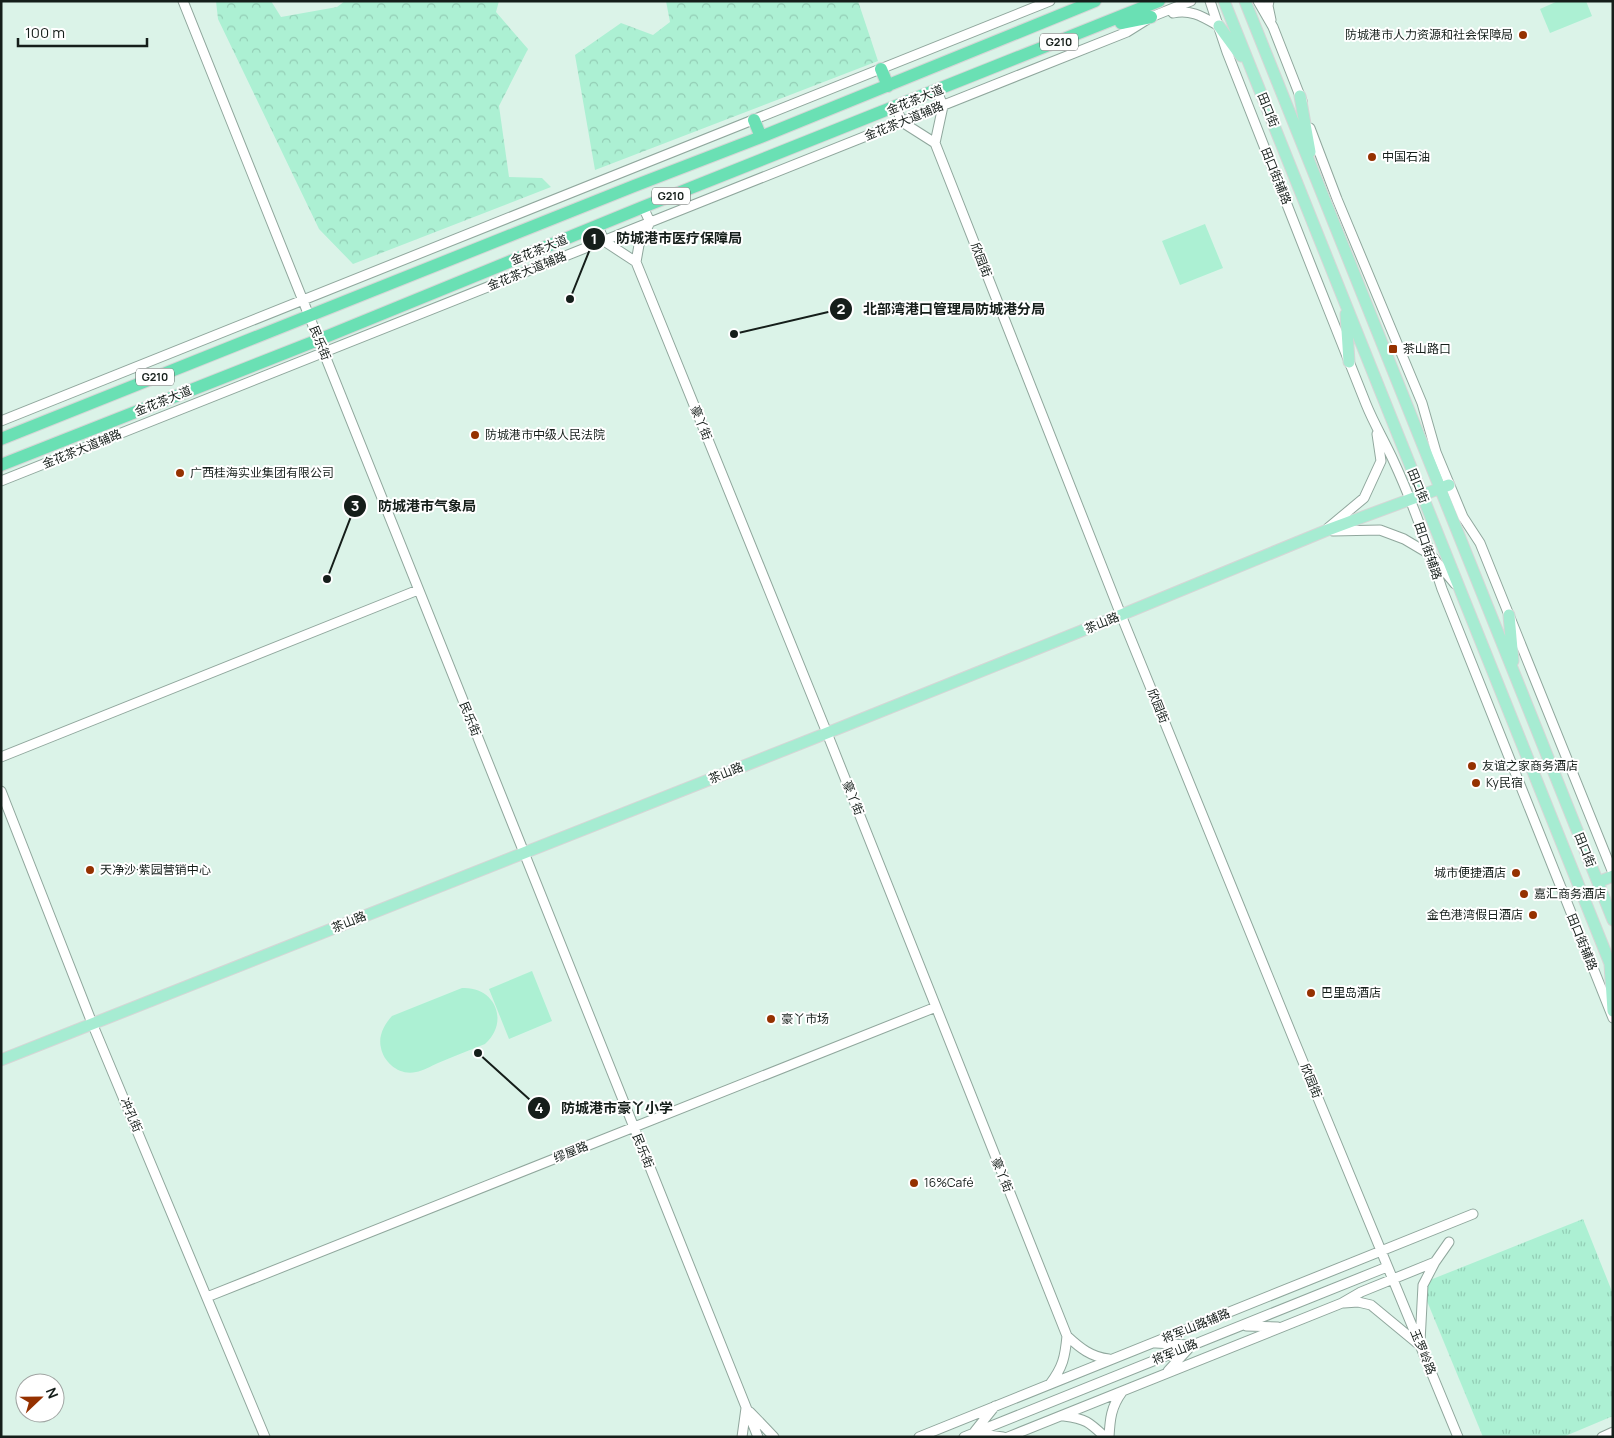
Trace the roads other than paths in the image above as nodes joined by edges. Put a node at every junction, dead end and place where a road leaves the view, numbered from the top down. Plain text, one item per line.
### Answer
1 (183, 1) edge
2 (1050, 1) edge
3 (1159, 1) edge
4 (1191, 1) edge
5 (1210, 1) edge
6 (1224, 1) edge
7 (1245, 1) edge
8 (1258, 1) edge
9 (1268, 1) edge
10 (1093, 2) edge
11 (1151, 17) junction
12 (1218, 26) junction
13 (1272, 27) junction
14 (1094, 28) junction
15 (1250, 67) junction
16 (881, 69) junction
17 (888, 86) junction
18 (937, 91) junction
19 (1300, 96) junction
20 (943, 106) junction
21 (896, 107) junction
22 (754, 120) junction
23 (902, 122) junction
24 (761, 137) junction
25 (935, 143) junction
26 (1315, 178) junction
27 (584, 188) junction
28 (590, 204) junction
29 (643, 207) junction
30 (650, 222) junction
31 (598, 226) junction
32 (604, 241) junction
33 (636, 262) junction
34 (302, 300) junction
35 (1345, 303) junction
36 (308, 316) junction
37 (318, 340) junction
38 (323, 353) junction
39 (1350, 362) junction
40 (1, 421) edge
41 (1376, 427) junction
42 (1, 438) edge
43 (1, 465) edge
44 (1, 481) edge
45 (1445, 487) junction
46 (1422, 496) junction
47 (1410, 500) junction
48 (1325, 531) junction
49 (1431, 555) junction
50 (1459, 589) junction
51 (418, 590) junction
52 (1121, 615) junction
53 (1509, 615) junction
54 (1515, 675) junction
55 (827, 733) junction
56 (1, 757) edge
57 (1, 791) edge
58 (524, 853) junction
59 (1613, 874) edge
60 (1598, 882) junction
61 (1613, 920) edge
62 (1611, 968) edge
63 (936, 1007) junction
64 (1613, 1011) edge
65 (1613, 1018) edge
66 (92, 1023) junction
67 (1, 1060) edge
68 (634, 1127) junction
69 (1473, 1214) dead end
70 (1449, 1242) dead end
71 (1381, 1251) junction
72 (1435, 1262) junction
73 (1387, 1267) junction
74 (1393, 1279) junction
75 (207, 1297) junction
76 (1342, 1303) junction
77 (1240, 1326) junction
78 (1282, 1327) junction
79 (1067, 1336) junction
80 (1152, 1343) junction
81 (1420, 1345) junction
82 (1191, 1346) junction
83 (1111, 1360) junction
84 (1165, 1374) junction
85 (1050, 1384) junction
86 (1122, 1391) junction
87 (995, 1406) junction
88 (746, 1408) junction
89 (1061, 1416) junction
90 (1613, 1432) edge
91 (974, 1433) junction
92 (265, 1437) edge
93 (742, 1437) edge
94 (758, 1437) edge
95 (774, 1437) edge
96 (919, 1437) edge
97 (964, 1437) edge
98 (1003, 1437) edge
99 (1008, 1437) edge
100 (1107, 1437) edge
101 (1458, 1437) edge
102 (1602, 1437) edge

1 - 34 street, 民乐街
2 - 16 street
3 - 14 highway, 金花茶大道 / G210
4 - 11 street, 金花茶大道辅路
5 - 12 street, 田口街辅路
6 - 15 main road, 田口街
7 - 26 main road, 田口街
8 - 13 street
9 - 13 street
10 - 17 highway, 金花茶大道 / G210
11 - 12 street
11 - 14 highway
11 - 20 street, 金花茶大道辅路
12 - 15 main road
12 - 39 street, 田口街辅路
13 - 19 street
14 - 18 highway, 金花茶大道 / G210
15 - 35 main road, 田口街
16 - 17 highway
16 - 22 street
17 - 24 highway, 金花茶大道 / G210
18 - 20 street
18 - 21 highway, 金花茶大道 / G210
19 - 26 main road
19 - 45 street
20 - 23 street, 金花茶大道辅路
20 - 25 street
21 - 23 street
21 - 29 highway, 金花茶大道 / G210
22 - 24 highway
22 - 27 street
23 - 25 street
23 - 30 street, 金花茶大道辅路
24 - 28 highway, 金花茶大道 / G210
25 - 52 street, 欣园街
26 - 45 main road, 田口街
27 - 28 street
27 - 34 street
28 - 36 highway, 金花茶大道 / G210
29 - 30 street
29 - 31 highway, 金花茶大道 / G210
30 - 32 street, 金花茶大道辅路
30 - 33 street
31 - 32 street
31 - 37 highway, 金花茶大道 / G210
32 - 33 street
32 - 38 street, 金花茶大道辅路
33 - 55 street, 豪丫街
34 - 36 street, 民乐街
34 - 40 street
35 - 39 main road
35 - 46 main road, 田口街
36 - 37 street, 民乐街
36 - 42 highway, 金花茶大道 / G210
37 - 38 street, 民乐街
37 - 43 highway, 金花茶大道 / G210
38 - 44 street, 金花茶大道辅路
38 - 51 street, 民乐街
39 - 41 street, 田口街辅路
41 - 47 street, 田口街辅路
41 - 48 street
45 - 46 main road, 茶山路
45 - 53 street
45 - 54 main road, 田口街
46 - 47 main road, 茶山路
46 - 50 main road, 田口街
47 - 48 main road, 茶山路
47 - 49 street, 田口街辅路
48 - 49 street
48 - 52 main road, 茶山路
49 - 50 street
49 - 65 street, 田口街辅路
50 - 62 main road, 田口街
51 - 56 street
51 - 58 street, 民乐街
52 - 55 main road, 茶山路
52 - 71 street, 欣园街
53 - 54 main road
53 - 59 street
54 - 60 main road, 田口街
55 - 58 main road, 茶山路
55 - 63 street, 豪丫街
57 - 66 street, 冲孔街
58 - 66 main road, 茶山路
58 - 68 street, 民乐街
59 - 60 main road
60 - 61 main road, 田口街
62 - 64 main road, 田口街
63 - 68 street, 缪屋路
63 - 79 street, 豪丫街
66 - 67 main road, 茶山路
66 - 75 street, 冲孔街
68 - 75 street, 缪屋路
68 - 88 street, 民乐街
69 - 71 street, 将军山路辅路
70 - 72 street
71 - 73 street, 欣园街
71 - 80 street, 将军山路辅路
72 - 74 street
72 - 81 street
73 - 74 street, 玉罗岭路
73 - 77 street, 将军山路
74 - 76 street
74 - 81 street, 玉罗岭路
75 - 92 street, 冲孔街
76 - 78 street
76 - 81 street
77 - 78 street
77 - 82 street, 将军山路
78 - 84 street
79 - 83 street, 豪丫街
79 - 85 street, 豪丫街
80 - 82 street
80 - 83 street, 将军山路辅路
81 - 101 street, 玉罗岭路
82 - 84 street
82 - 91 street, 将军山路
83 - 85 street, 将军山路辅路
84 - 86 street
85 - 87 street, 将军山路辅路
86 - 89 street
86 - 100 street
87 - 91 street
87 - 96 street, 将军山路辅路
88 - 93 street
88 - 94 street, 民乐街
88 - 95 street
89 - 99 street
89 - 100 street
90 - 102 street
91 - 97 street, 将军山路
91 - 98 street

